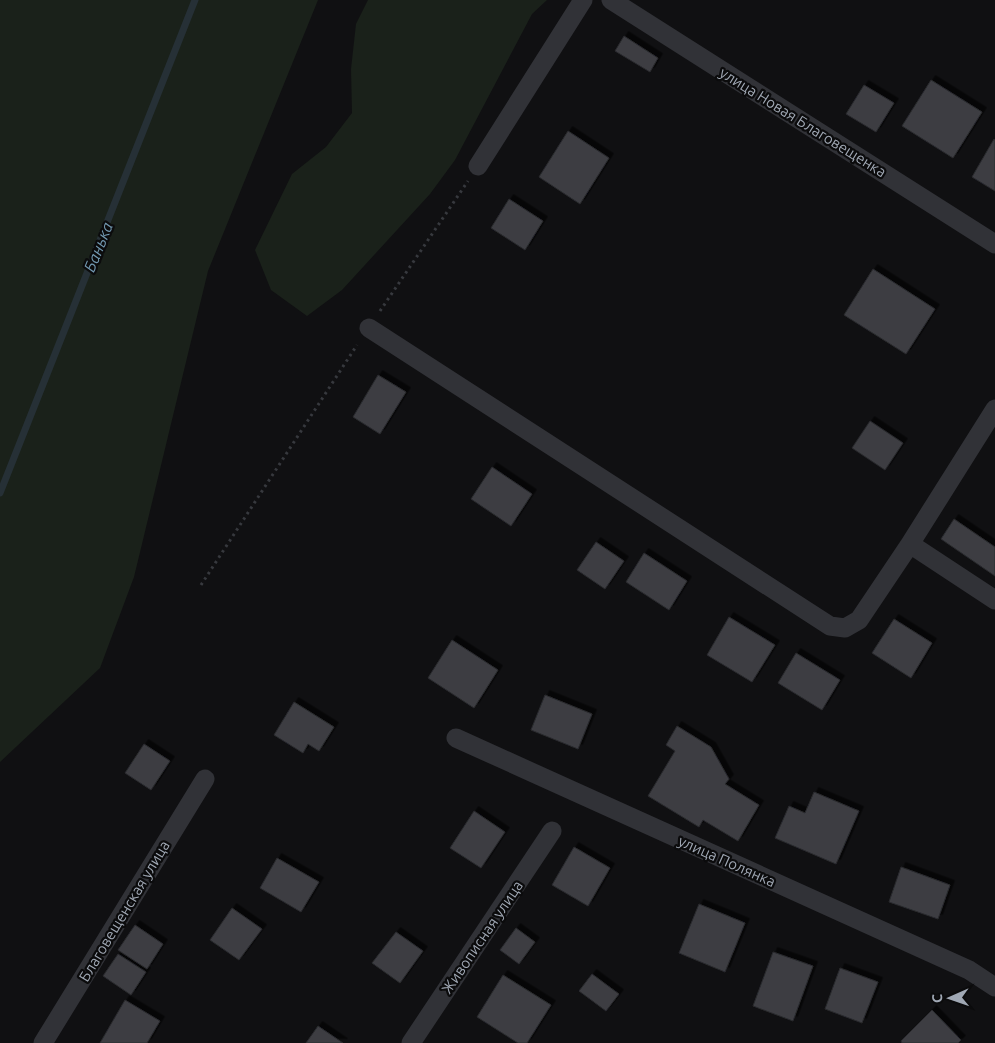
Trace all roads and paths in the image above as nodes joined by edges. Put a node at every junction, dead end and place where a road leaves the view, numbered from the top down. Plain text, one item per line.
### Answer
1 (583, 0) edge
2 (611, 0) edge
3 (478, 166) joint
4 (995, 244) edge
5 (369, 328) junction
6 (995, 409) edge
7 (910, 544) junction
8 (201, 585) dead end
9 (995, 600) edge
10 (456, 738) dead end
11 (205, 779) dead end
12 (552, 831) dead end
13 (995, 987) edge
14 (44, 1043) edge
15 (411, 1043) edge

1 - 3 street
2 - 4 street, улица Новая Благовещенка
3 - 5 path
5 - 7 street
5 - 8 path
6 - 7 street
7 - 9 street
10 - 13 street, улица Полянка
11 - 14 street, Благовещенская улица
12 - 15 street, Живописная улица

